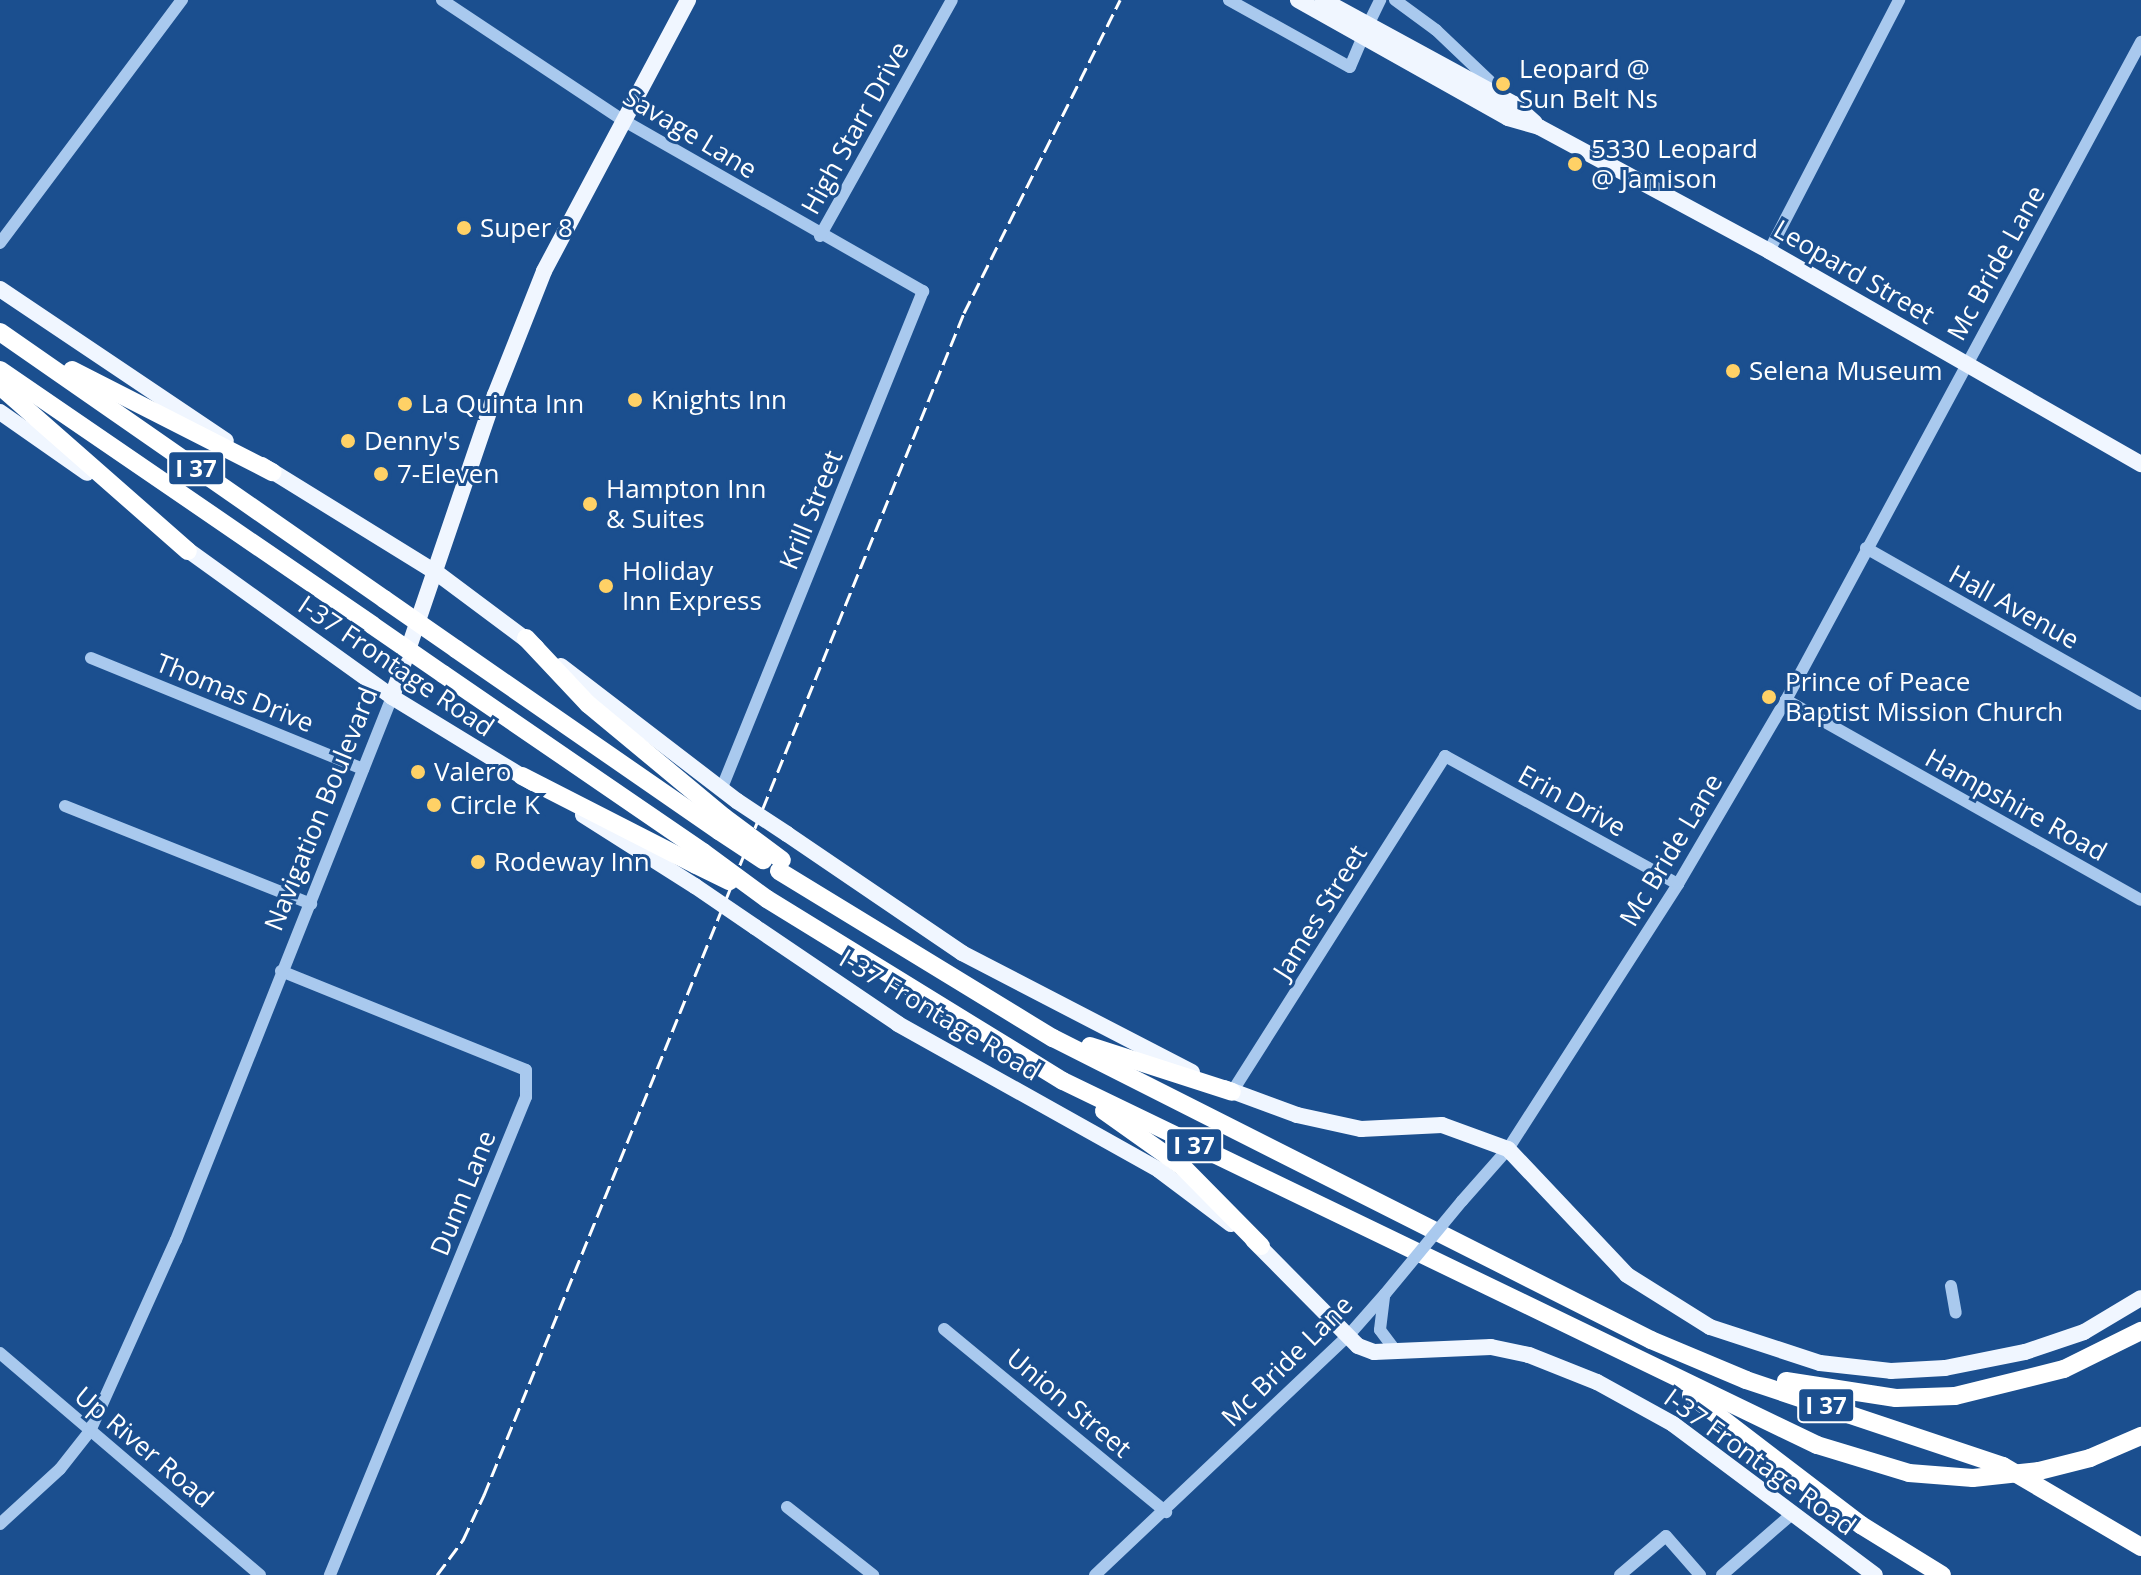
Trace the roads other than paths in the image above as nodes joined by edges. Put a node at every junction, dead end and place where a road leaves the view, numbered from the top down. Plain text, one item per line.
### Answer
1 (182, 0) edge
2 (442, 0) edge
3 (688, 0) edge
4 (952, 0) edge
5 (1229, 0) edge
6 (1298, 0) edge
7 (1323, 0) edge
8 (1380, 0) edge
9 (1395, 0) edge
10 (1899, 0) edge
11 (1366, 31) junction
12 (2141, 42) edge
13 (1514, 104) junction
14 (621, 119) junction
15 (1539, 127) junction
16 (820, 236) junction
17 (0, 243) edge
18 (1769, 251) junction
19 (0, 289) edge
20 (923, 291) joint
21 (4, 334) edge
22 (1966, 363) junction
23 (0, 370) edge
24 (0, 386) edge
25 (0, 412) edge
26 (2141, 464) edge
27 (272, 472) junction
28 (1866, 548) junction
29 (188, 551) junction
30 (437, 573) junction
31 (526, 638) junction
32 (91, 658) dead end
33 (392, 697) junction
34 (1786, 700) junction
35 (2141, 704) edge
36 (1445, 756) joint
37 (363, 769) junction
38 (522, 776) junction
39 (721, 790) junction
40 (65, 806) dead end
41 (722, 824) junction
42 (699, 859) junction
43 (1678, 884) junction
44 (2141, 900) edge
45 (311, 904) junction
46 (281, 971) junction
47 (948, 977) junction
48 (1063, 1081) junction
49 (1232, 1092) junction
50 (1508, 1149) junction
51 (1261, 1246) junction
52 (1951, 1286) dead end
53 (1385, 1294) junction
54 (2141, 1298) edge
55 (1956, 1313) dead end
56 (944, 1329) dead end
57 (2141, 1331) edge
58 (1348, 1336) junction
59 (1651, 1340) junction
60 (1396, 1351) junction
61 (0, 1353) edge
62 (1638, 1361) junction
63 (90, 1431) junction
64 (2141, 1436) edge
65 (787, 1507) dead end
66 (1166, 1512) junction
67 (1792, 1514) junction
68 (0, 1524) edge
69 (2141, 1547) edge
70 (260, 1575) edge
71 (330, 1575) edge
72 (873, 1575) edge
73 (1095, 1575) edge
74 (1620, 1575) edge
75 (1700, 1575) edge
76 (1722, 1575) edge
77 (1875, 1575) edge
78 (1942, 1575) edge

1 - 17 street
2 - 14 street, Savage Lane
3 - 14 main road, Navigation Boulevard
4 - 16 street, High Starr Drive
5 - 11 street
6 - 11 main road, Leopard Street
7 - 11 main road, Leopard Street
8 - 11 street
9 - 13 street
10 - 18 street
11 - 13 main road, Leopard Street
11 - 15 main road, Leopard Street
12 - 22 street, Mc Bride Lane
13 - 15 main road, Leopard Street
14 - 16 street, Savage Lane
14 - 30 main road, Navigation Boulevard
15 - 18 main road, Leopard Street
16 - 20 street, Savage Lane
18 - 22 main road, Leopard Street
19 - 27 main road
20 - 39 street, Krill Street
21 - 27 highway
21 - 41 highway, I 37, bridge
22 - 26 main road, Leopard Street
22 - 28 street, Mc Bride Lane
23 - 42 highway, I 37, bridge
24 - 29 highway
25 - 29 main road, I-37 Frontage Road
27 - 30 main road
28 - 34 street, Mc Bride Lane
28 - 35 street, Hall Avenue
29 - 33 main road, I-37 Frontage Road
30 - 31 main road
30 - 33 main road, Navigation Boulevard
31 - 39 main road
31 - 41 highway
32 - 37 street, Thomas Drive
33 - 37 street, Navigation Boulevard
33 - 38 main road, I-37 Frontage Road
34 - 43 street, Mc Bride Lane
34 - 44 street, Hampshire Road
36 - 43 street, Erin Drive
36 - 49 street, James Street
37 - 45 street, Navigation Boulevard
38 - 42 highway
38 - 51 main road, I-37 Frontage Road, bridge
39 - 49 main road, bridge
40 - 45 street
41 - 47 highway, I 37, bridge
42 - 48 highway, I 37, bridge
43 - 50 street, Mc Bride Lane
45 - 46 street, Navigation Boulevard
46 - 63 street, Navigation Boulevard
46 - 71 street, Dunn Lane
47 - 49 highway
47 - 59 highway, I 37
48 - 51 highway
48 - 62 highway, I 37
49 - 50 main road
50 - 53 street, Mc Bride Lane, bridge
50 - 54 main road
51 - 58 main road, I-37 Frontage Road
52 - 55 street
53 - 58 street, Mc Bride Lane
53 - 60 street
56 - 66 street, Union Street
57 - 59 highway
58 - 60 main road, I-37 Frontage Road
58 - 66 street, Mc Bride Lane
59 - 69 highway, I 37
60 - 67 main road, I-37 Frontage Road
61 - 63 street, Up River Road
62 - 64 highway, bridge
62 - 78 highway, I 37
63 - 68 street, Navigation Boulevard
63 - 70 street, Up River Road
65 - 72 street
66 - 73 street, Mc Bride Lane
67 - 76 street
67 - 77 main road, I-37 Frontage Road
74 - 75 street

